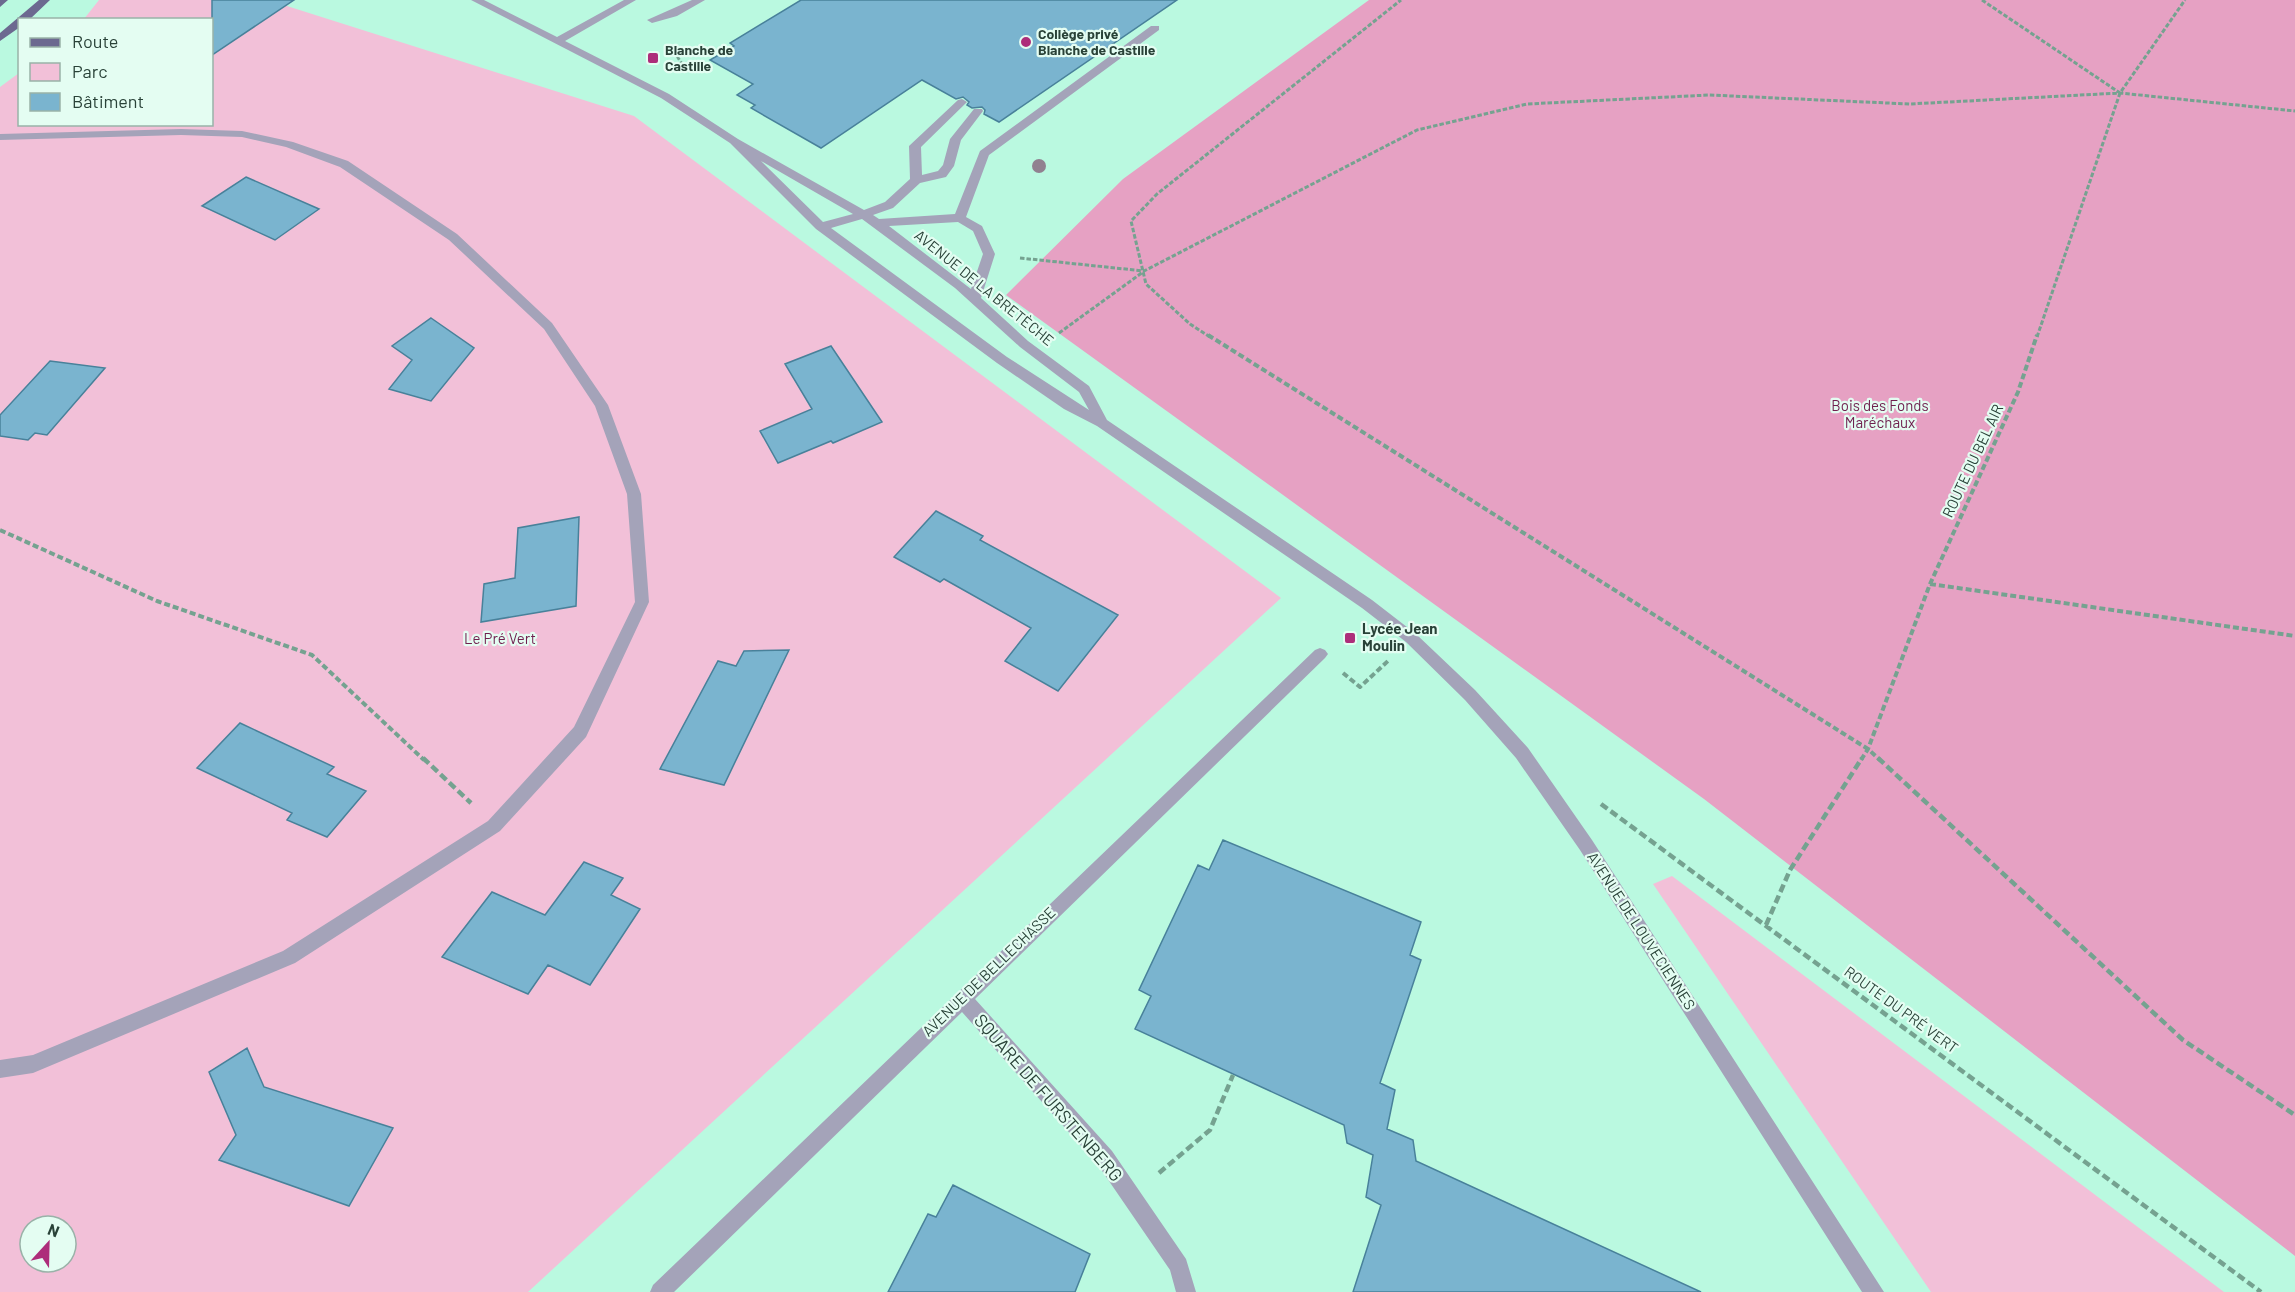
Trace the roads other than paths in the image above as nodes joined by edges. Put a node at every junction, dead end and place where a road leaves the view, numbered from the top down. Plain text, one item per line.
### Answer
1 (3, 0) edge
2 (45, 0) edge
3 (476, 0) edge
4 (631, 0) edge
5 (700, 0) edge
6 (0, 4) edge
7 (24, 18) edge
8 (651, 20) dead end
9 (18, 23) edge
10 (1155, 28) dead end
11 (0, 38) edge
12 (558, 41) junction
13 (962, 102) dead end
14 (978, 111) dead end
15 (0, 137) edge
16 (734, 141) junction
17 (916, 180) junction
18 (861, 214) junction
19 (960, 218) junction
20 (877, 223) junction
21 (820, 226) junction
22 (974, 300) junction
23 (1102, 423) junction
24 (1367, 604) joint
25 (1320, 654) road end
26 (962, 998) junction
27 (0, 1070) edge
28 (660, 1292) edge
29 (1186, 1292) edge
30 (1874, 1292) edge

1 - 6 main road
2 - 7 main road
3 - 12 street, AVENUE DE LA BRETÈCHE
4 - 12 street
5 - 8 street
9 - 11 main road
10 - 19 street
12 - 16 street, AVENUE DE LA BRETÈCHE
13 - 17 street
14 - 17 street
15 - 27 street
16 - 18 street, AVENUE DE LA BRETÈCHE
16 - 21 street, AVENUE DE LA BRETÈCHE
17 - 18 street
18 - 20 street, AVENUE DE LA BRETÈCHE
18 - 21 street
19 - 20 street
19 - 22 street
20 - 22 street, AVENUE DE LA BRETÈCHE
21 - 23 street, AVENUE DE LA BRETÈCHE
22 - 23 street, AVENUE DE LA BRETÈCHE
23 - 24 street, AVENUE DE LA BRETÈCHE
24 - 30 street, AVENUE DE LOUVECIENNES
25 - 26 street, AVENUE DE BELLECHASSE
26 - 28 street, AVENUE DE BELLECHASSE
26 - 29 street, SQUARE DE FURSTENBERG

